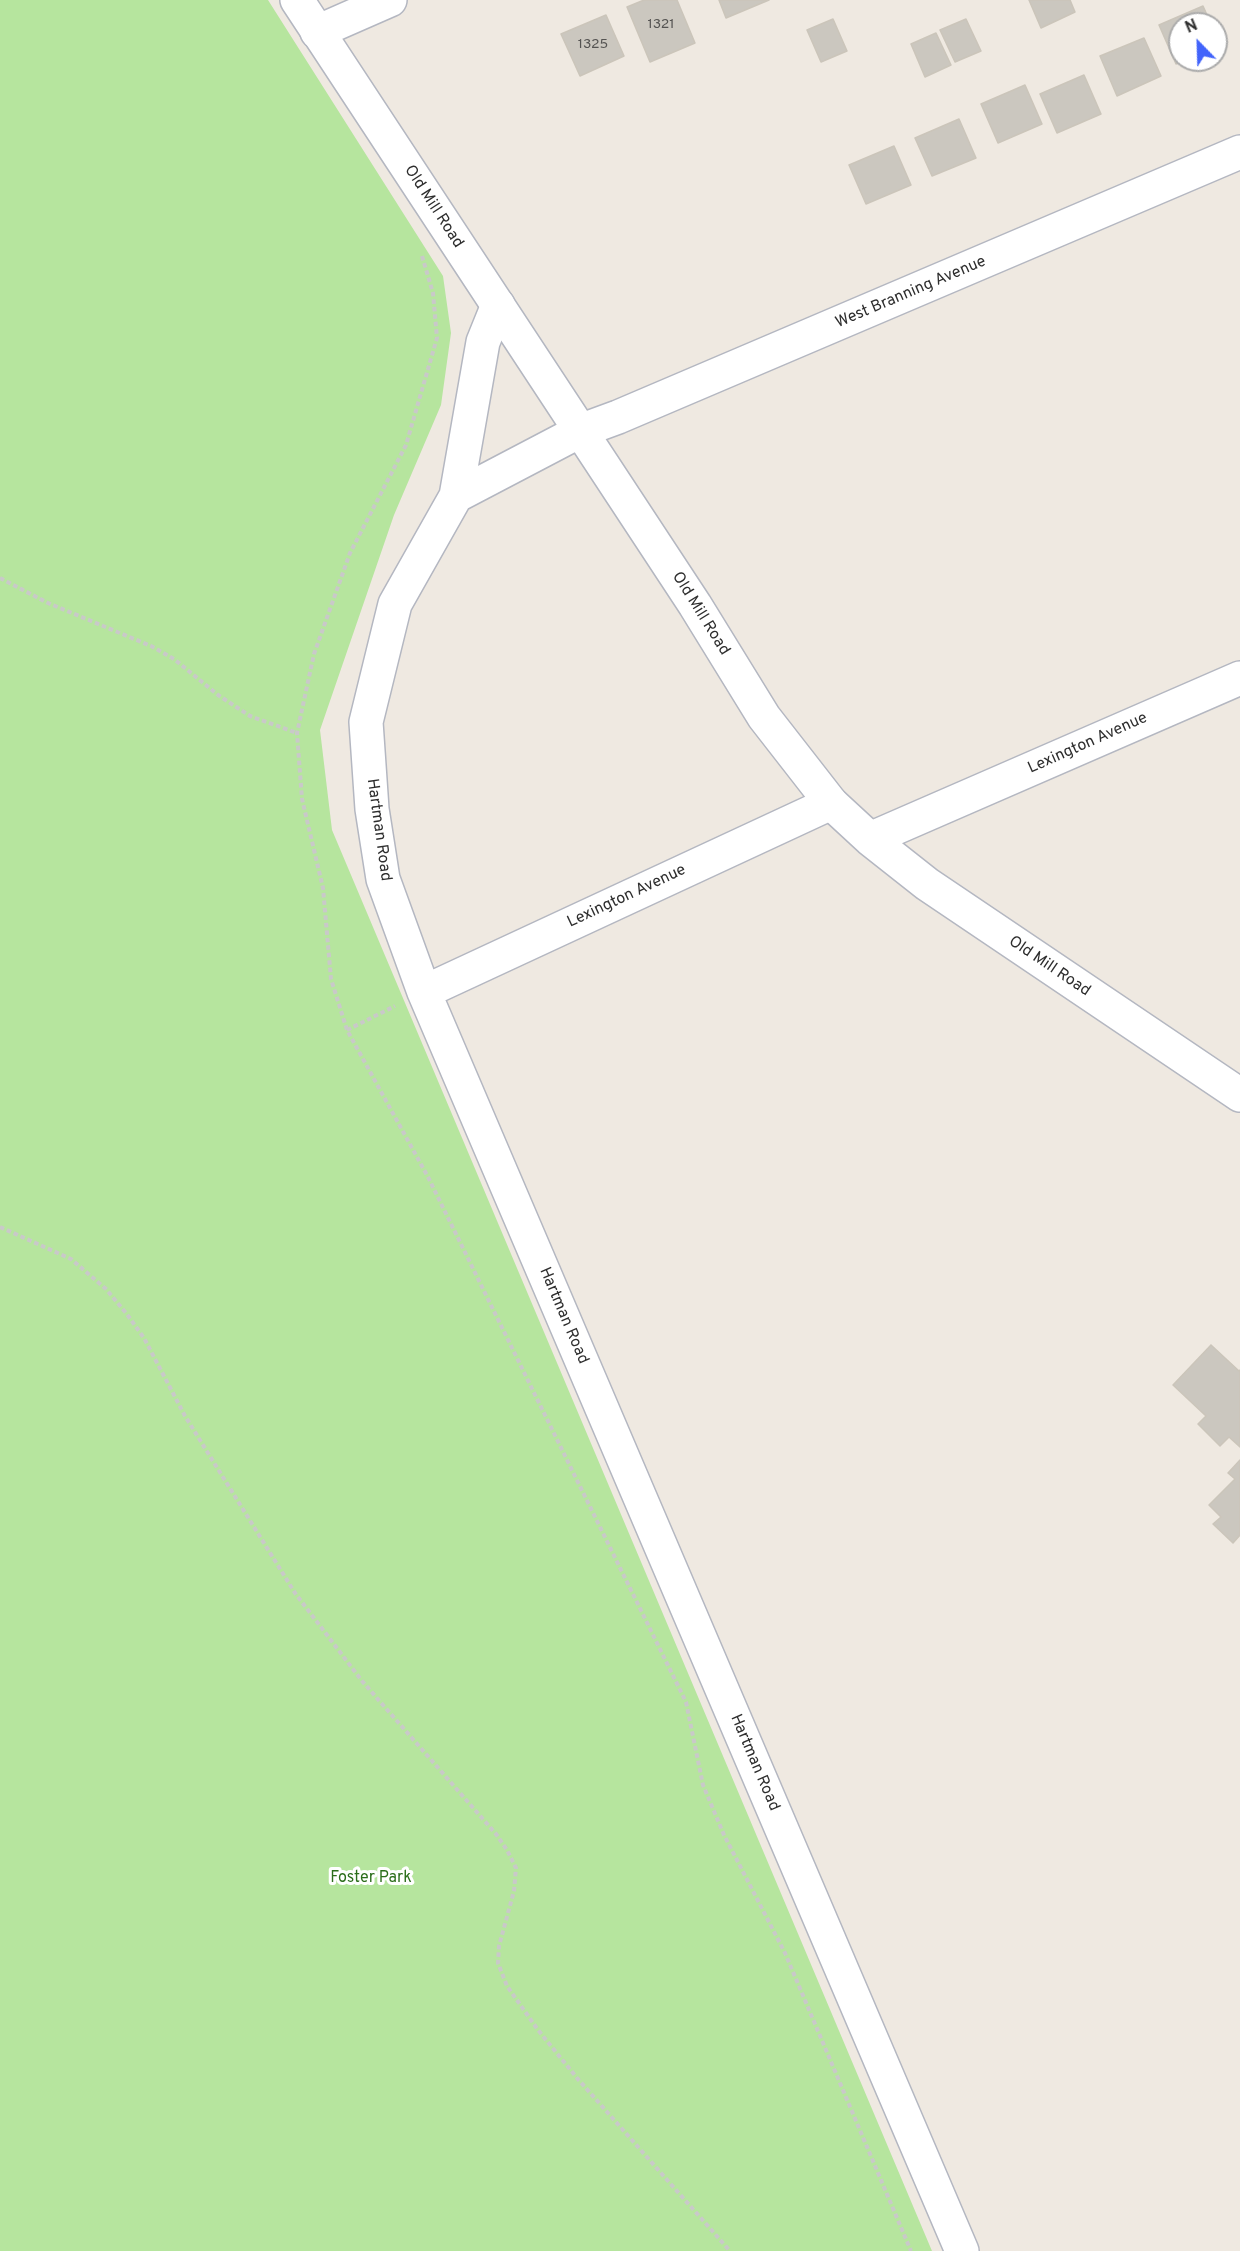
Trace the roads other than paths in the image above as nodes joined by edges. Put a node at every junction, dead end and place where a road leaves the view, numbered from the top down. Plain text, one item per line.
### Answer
1 (297, 0) edge
2 (390, 0) edge
3 (317, 32) junction
4 (1240, 152) edge
5 (498, 305) junction
6 (580, 431) junction
7 (456, 496) junction
8 (1240, 678) edge
9 (831, 803) junction
10 (870, 839) junction
11 (424, 992) junction
12 (1240, 1095) edge
13 (962, 2251) edge

1 - 3 street, Old Mill Road
2 - 3 street
3 - 5 street, Old Mill Road
4 - 6 street, West Branning Avenue
5 - 6 street, Old Mill Road
5 - 7 street
6 - 7 street
6 - 9 street, Old Mill Road
7 - 11 street, Hartman Road
8 - 10 street, Lexington Avenue
9 - 10 street, Old Mill Road
9 - 11 street, Lexington Avenue
10 - 12 street, Old Mill Road
11 - 13 street, Hartman Road

